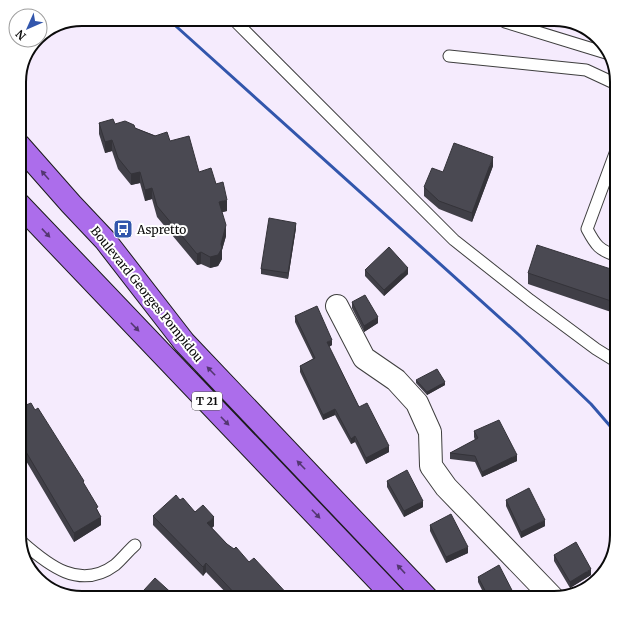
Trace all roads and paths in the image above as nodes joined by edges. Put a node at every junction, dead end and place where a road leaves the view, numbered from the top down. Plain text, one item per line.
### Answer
1 (239, 26) edge
2 (518, 26) edge
3 (600, 51) edge
4 (449, 56) dead end
5 (610, 81) edge
6 (26, 153) edge
7 (610, 167) edge
8 (26, 211) edge
9 (610, 254) edge
10 (337, 306) dead end
11 (610, 358) edge
12 (135, 545) dead end
13 (27, 547) edge
14 (388, 591) edge
15 (420, 591) edge
16 (546, 591) edge

1 - 11 lane
2 - 3 lane
4 - 5 lane
15 -> 6 main road, Boulevard Georges Pompidou / T 21
7 - 9 lane
8 -> 14 main road, Boulevard Georges Pompidou / T 21
10 - 16 street
12 - 13 lane

